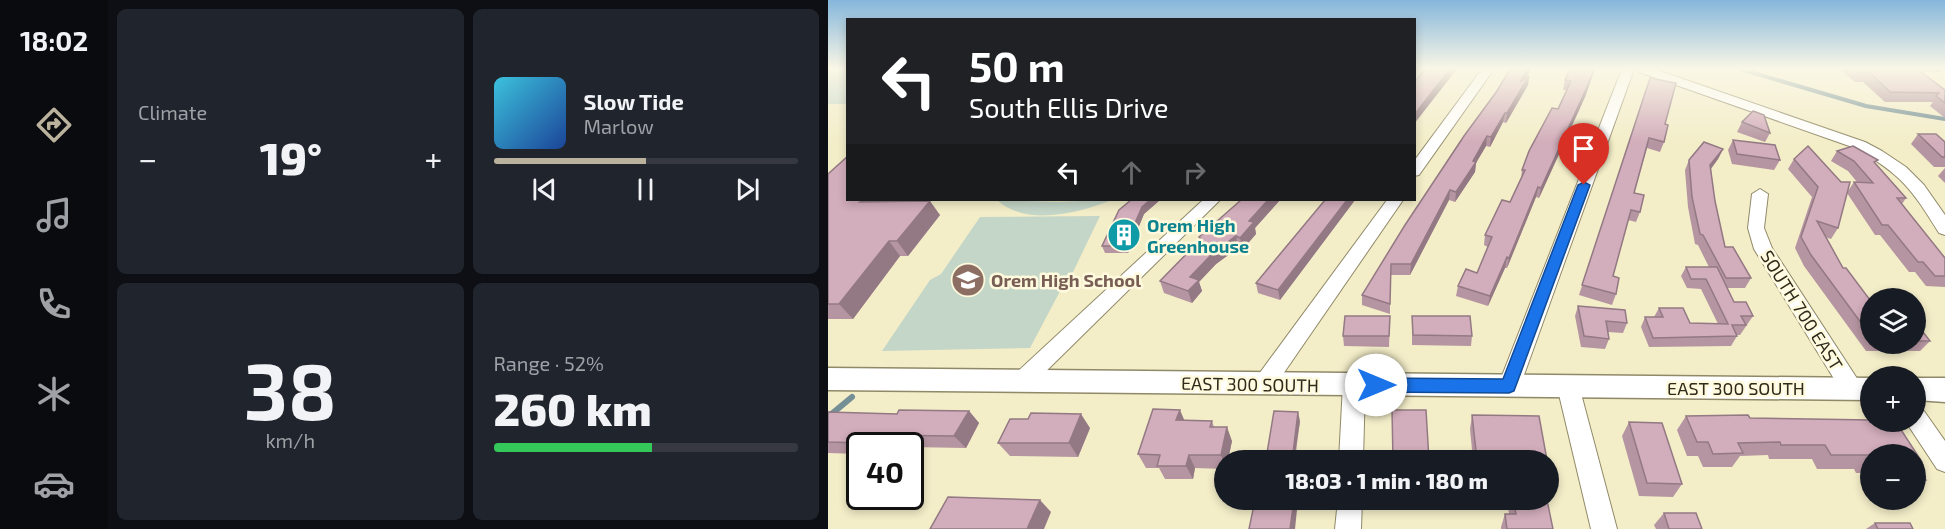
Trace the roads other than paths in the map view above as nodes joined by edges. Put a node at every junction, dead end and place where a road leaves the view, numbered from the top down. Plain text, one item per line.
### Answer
1 (1470, 94) edge
2 (1619, 94) edge
3 (1713, 94) edge
4 (1416, 169) edge
5 (1760, 194) dead end
6 (1211, 201) edge
7 (1394, 201) edge
8 (1945, 229) edge
9 (828, 379) edge
10 (1023, 380) junction
11 (1264, 384) junction
12 (1354, 385) junction
13 (1509, 386) junction
14 (1568, 386) junction
15 (1860, 388) edge
16 (1860, 389) edge
17 (1926, 389) edge
18 (1945, 390) edge
19 (1925, 432) edge
20 (1351, 450) edge
21 (1945, 461) edge
22 (1349, 510) edge
23 (1348, 529) edge
24 (1604, 529) edge

1 - 4 street
2 - 13 street
3 - 8 street
5 - 15 street, SOUTH 700 EAST
6 - 10 street
7 - 11 street
9 - 10 street, EAST 300 SOUTH
10 - 11 street, EAST 300 SOUTH
11 - 12 street, EAST 300 SOUTH
12 - 13 street, EAST 300 SOUTH
12 - 20 street
13 - 14 street, EAST 300 SOUTH
14 - 16 street, EAST 300 SOUTH
14 - 24 street
17 - 18 street
19 - 21 street
22 - 23 street

